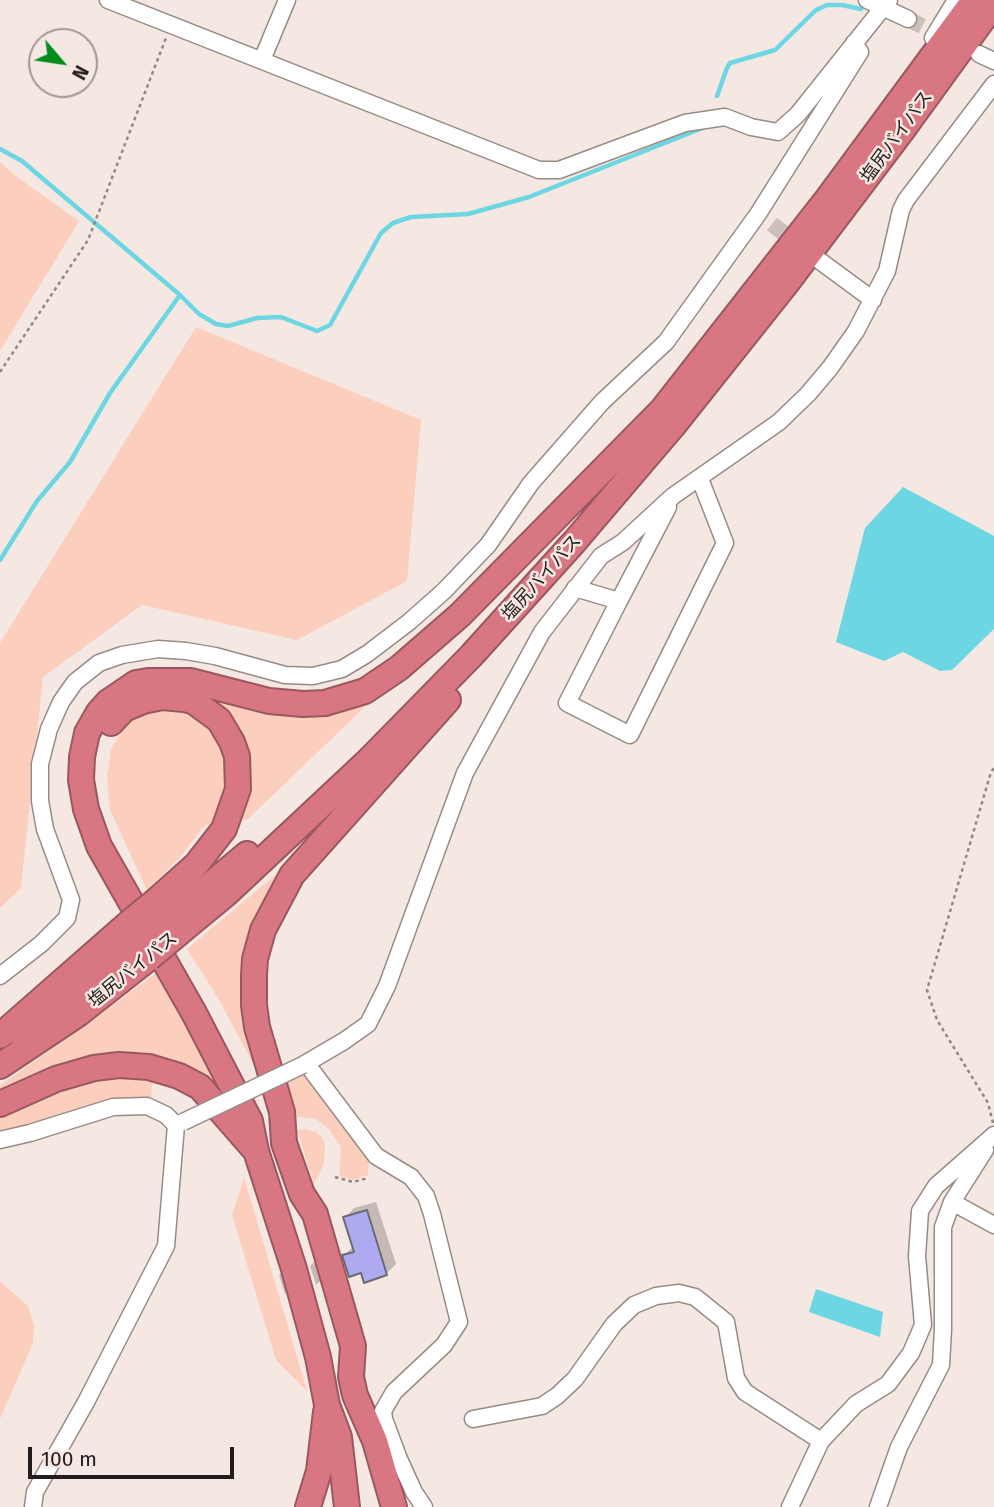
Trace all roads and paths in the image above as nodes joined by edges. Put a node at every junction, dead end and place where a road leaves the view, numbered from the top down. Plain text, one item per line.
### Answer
1 (108, 0) edge
2 (287, 0) edge
3 (956, 0) edge
4 (974, 0) edge
5 (876, 1) edge
6 (994, 4) edge
7 (908, 19) tunnel mouth
8 (171, 25) junction
9 (854, 43) junction
10 (262, 60) junction
11 (994, 85) edge
12 (864, 150) junction
13 (816, 258) tunnel mouth
14 (873, 300) junction
15 (0, 372) edge
16 (661, 411) junction
17 (700, 478) junction
18 (673, 496) junction
19 (575, 541) junction
20 (575, 588) junction
21 (619, 601) junction
22 (994, 768) edge
23 (170, 916) junction
24 (141, 940) junction
25 (0, 976) edge
26 (0, 1036) edge
27 (0, 1050) edge
28 (304, 1064) junction
29 (0, 1066) edge
30 (0, 1104) edge
31 (179, 1123) junction
32 (994, 1128) edge
33 (994, 1135) edge
34 (0, 1140) edge
35 (284, 1143) junction
36 (256, 1150) junction
37 (335, 1177) dead end
38 (368, 1178) dead end
39 (952, 1202) junction
40 (994, 1225) edge
41 (353, 1386) junction
42 (325, 1395) junction
43 (473, 1419) dead end
44 (821, 1441) junction
45 (33, 1507) edge
46 (308, 1507) edge
47 (347, 1507) edge
48 (363, 1507) edge
49 (394, 1507) edge
50 (424, 1507) edge
51 (790, 1507) edge
52 (878, 1507) edge

1 - 8 street
2 - 10 street
3 - 12 street
4 - 12 highway, 塩尻バイパス
5 - 7 street
5 - 9 street
6 - 19 highway, 塩尻バイパス
8 - 10 street
8 - 15 path
9 - 10 street
9 - 25 street
11 - 14 street
12 - 16 highway, 塩尻バイパス
13 - 14 street
14 - 17 street
16 - 23 highway, 塩尻バイパス
16 - 36 highway
17 - 18 street
17 - 21 street
18 - 20 street
18 - 21 street
19 - 23 highway, 塩尻バイパス
19 - 35 highway
20 - 21 street
20 - 28 street
22 - 32 path
23 - 24 highway, bridge
23 - 24 highway, 塩尻バイパス, bridge
23 - 35 highway
24 - 26 highway
24 - 27 highway, 塩尻バイパス
24 - 29 highway, 塩尻バイパス
28 - 31 street, bridge
28 - 50 street
30 - 36 highway
31 - 34 street
31 - 45 street
33 - 39 street
33 - 44 street
35 - 41 highway
36 - 42 highway
37 - 38 path
39 - 40 street
39 - 52 street
41 - 48 highway
41 - 49 highway
42 - 46 highway
42 - 47 highway
43 - 44 street
44 - 51 street

